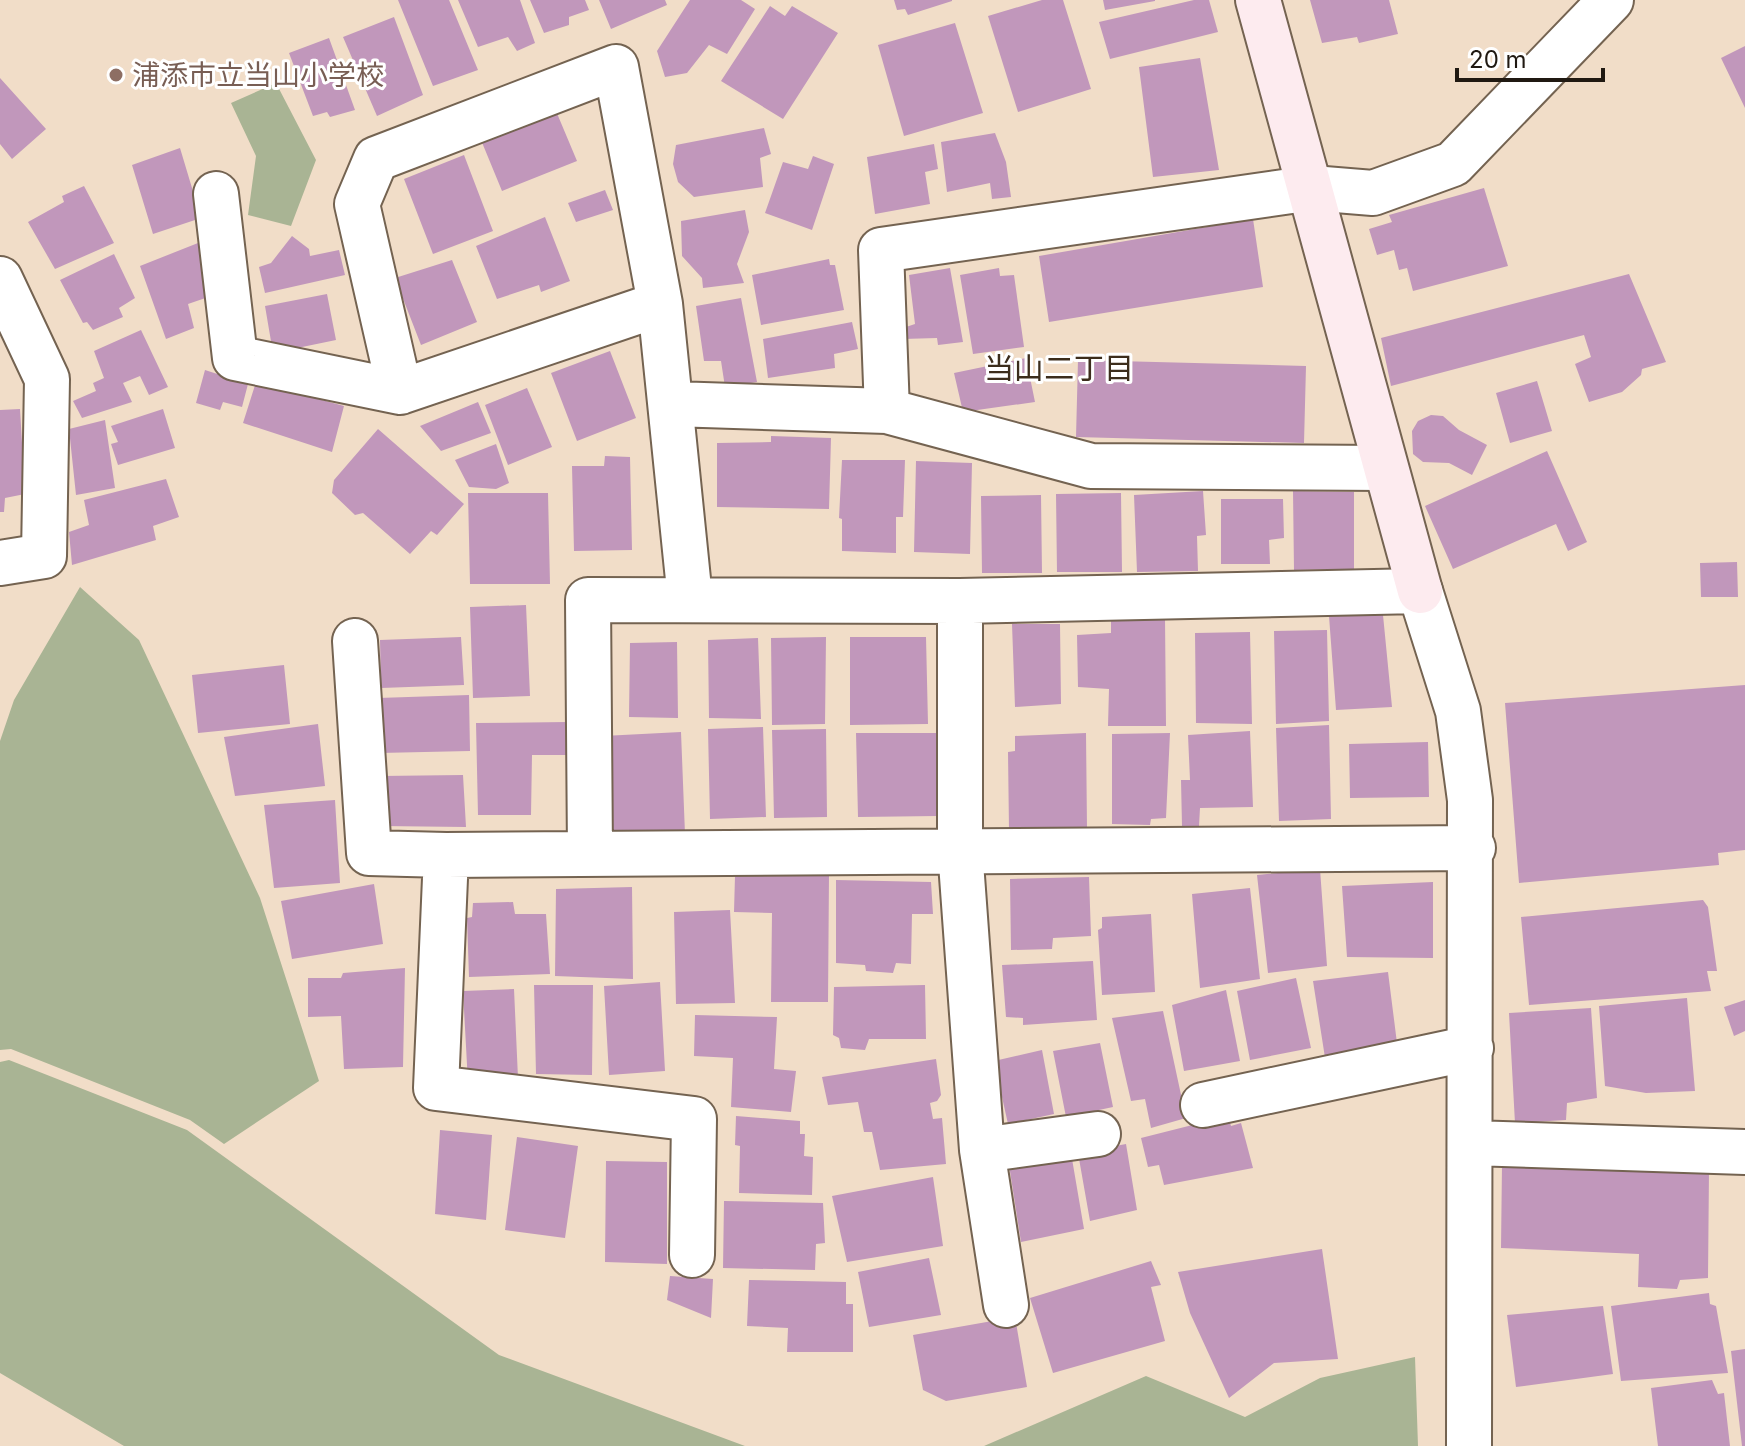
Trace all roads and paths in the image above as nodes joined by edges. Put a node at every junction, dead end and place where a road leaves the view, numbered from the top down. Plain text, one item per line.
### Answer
1 (1258, 0) edge
2 (1611, 0) edge
3 (1312, 188) junction
4 (216, 194) dead end
5 (0, 279) edge
6 (660, 304) junction
7 (400, 392) junction
8 (673, 404) junction
9 (887, 411) junction
10 (1385, 468) junction
11 (0, 563) edge
12 (1420, 591) junction
13 (690, 599) junction
14 (960, 601) junction
15 (355, 641) dead end
16 (1473, 848) junction
17 (960, 849) junction
18 (590, 853) junction
19 (446, 855) junction
20 (1471, 1048) junction
21 (1203, 1105) dead end
22 (1098, 1134) dead end
23 (1471, 1143) junction
24 (982, 1150) junction
25 (1745, 1152) edge
26 (692, 1255) dead end
27 (1006, 1305) dead end
28 (1469, 1446) edge

1 - 3 street
2 - 3 street
3 - 9 street
3 - 10 street
4 - 7 street
5 - 11 street
6 - 7 street
6 - 7 street
6 - 8 street
8 - 9 street
8 - 13 street
9 - 10 street
10 - 12 street
12 - 14 street
12 - 16 street
13 - 14 street
13 - 18 street
14 - 17 street
15 - 19 street
16 - 17 street
16 - 20 street
17 - 18 street
17 - 24 street
18 - 19 street
19 - 26 street
20 - 21 street
20 - 23 street
22 - 24 street
23 - 25 street
23 - 28 street
24 - 27 street

